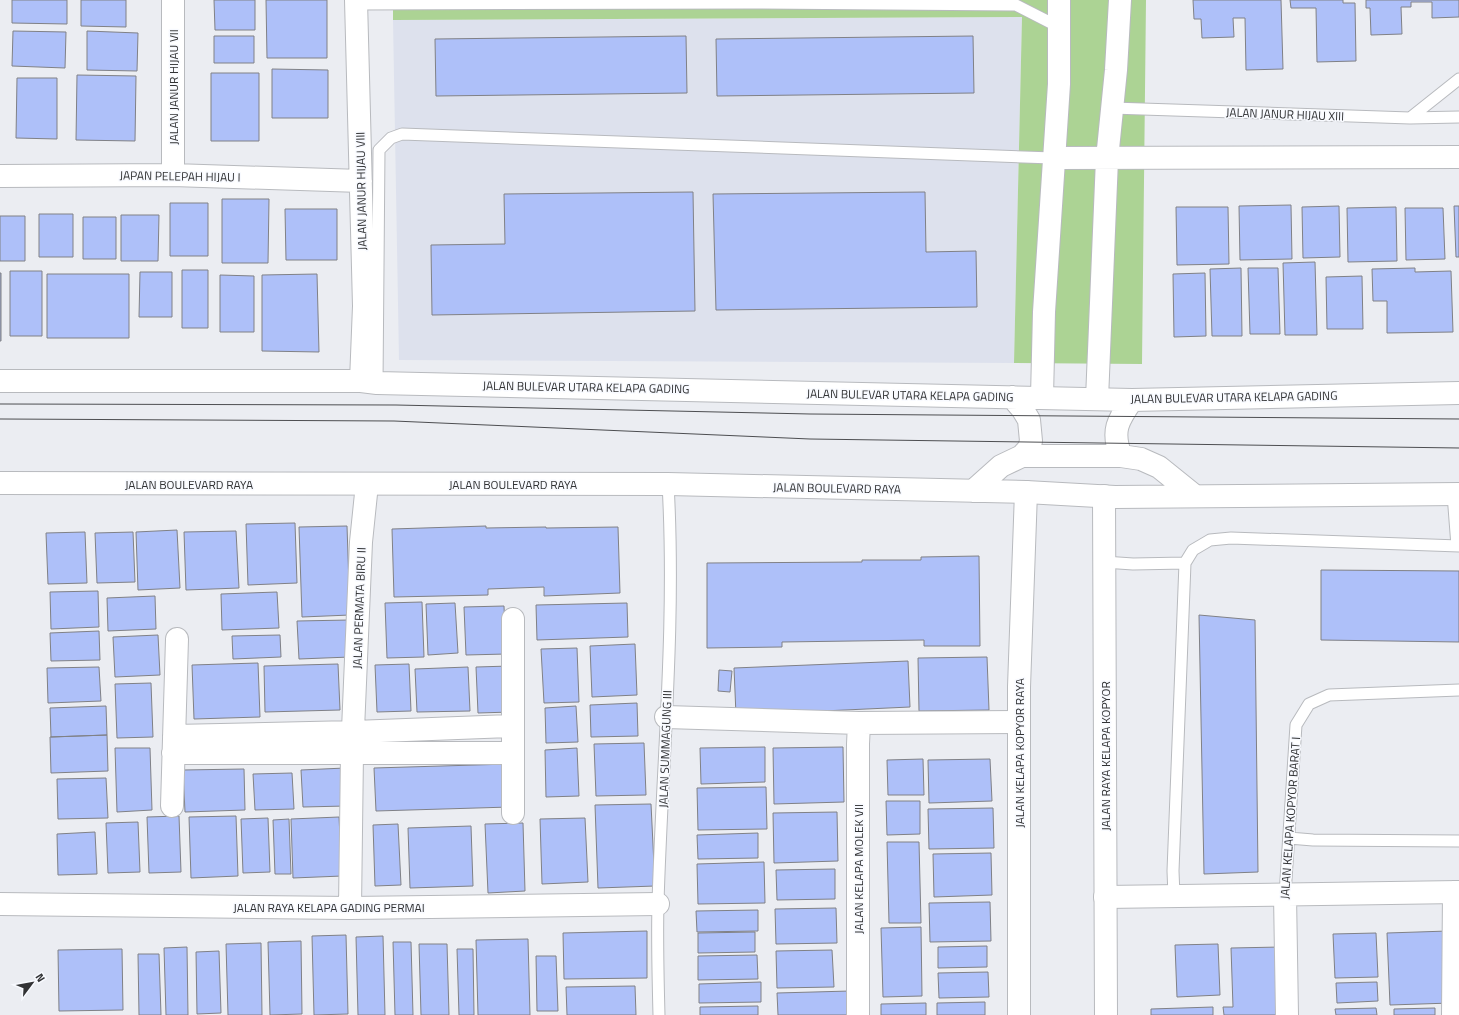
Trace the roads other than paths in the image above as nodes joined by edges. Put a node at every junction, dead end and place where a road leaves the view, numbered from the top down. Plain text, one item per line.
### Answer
1 (173, 0) edge
2 (1059, 0) edge
3 (1120, 0) edge
4 (749, 1) edge
5 (356, 2) edge
6 (1010, 2) edge
7 (1059, 27) junction
8 (1459, 79) edge
9 (1112, 108) junction
10 (1459, 117) edge
11 (1410, 118) junction
12 (1459, 157) edge
13 (1053, 158) junction
14 (1107, 159) junction
15 (173, 175) junction
16 (0, 176) edge
17 (361, 181) junction
18 (0, 382) edge
19 (369, 382) junction
20 (1459, 393) edge
21 (1012, 397) junction
22 (1042, 397) junction
23 (1097, 398) junction
24 (1132, 400) junction
25 (1022, 456) junction
26 (1121, 456) junction
27 (0, 484) edge
28 (366, 484) junction
29 (668, 484) junction
30 (973, 490) junction
31 (1026, 492) junction
32 (1456, 494) edge
33 (1104, 496) junction
34 (1195, 496) junction
35 (1458, 546) edge
36 (1104, 562) junction
37 (1185, 563) junction
38 (513, 619) dead end
39 (178, 639) dead end
40 (1459, 690) edge
41 (666, 717) junction
42 (860, 722) junction
43 (1019, 722) junction
44 (513, 726) junction
45 (353, 743) junction
46 (173, 744) junction
47 (513, 753) junction
48 (172, 806) dead end
49 (512, 813) dead end
50 (1289, 838) junction
51 (1459, 841) edge
52 (1456, 892) edge
53 (1285, 895) junction
54 (1174, 896) junction
55 (1105, 897) junction
56 (0, 904) edge
57 (658, 904) junction
58 (350, 908) junction
59 (658, 1015) edge
60 (858, 1015) edge
61 (1019, 1015) edge
62 (1106, 1015) edge
63 (1287, 1015) edge
64 (1453, 1015) edge

1 - 15 street, JALAN JANUR HIJAU VII
2 - 7 street
3 - 9 street
4 - 5 lane
4 - 6 lane
5 - 17 street, JALAN JANUR HIJAU VIII
6 - 7 lane
7 - 13 street
8 - 11 lane
9 - 11 lane, JALAN JANUR HIJAU XIII
9 - 14 street
10 - 11 lane, JALAN JANUR HIJAU XIII
12 - 14 street
13 - 14 street
13 - 19 lane
13 - 22 street
14 - 23 street
15 - 16 street, JAPAN PELEPAH HIJAU I
15 - 17 street, JAPAN PELEPAH HIJAU I
17 - 19 street, JALAN JANUR HIJAU VIII
18 - 19 street
19 - 21 street, JALAN BULEVAR UTARA KELAPA GADING
20 - 24 street, JALAN BULEVAR UTARA KELAPA GADING
21 - 22 street, JALAN BULEVAR UTARA KELAPA GADING
21 - 25 street
22 - 23 street, JALAN BULEVAR UTARA KELAPA GADING
23 - 24 street, JALAN BULEVAR UTARA KELAPA GADING
24 - 26 street
25 - 26 street
25 - 30 street
26 - 34 street
27 - 28 street, JALAN BOULEVARD RAYA
28 - 29 street, JALAN BOULEVARD RAYA
28 - 45 street, JALAN PERMATA BIRU II
29 - 30 street, JALAN BOULEVARD RAYA
29 - 41 lane, JALAN SUMMAGUNG III
30 - 31 street, JALAN BOULEVARD RAYA
31 - 33 street
31 - 43 street, JALAN KELAPA KOPYOR RAYA
32 - 34 street
32 - 35 lane
33 - 34 street
33 - 36 street, JALAN RAYA KELAPA KOPYOR
35 - 37 lane
36 - 37 lane
36 - 55 street, JALAN RAYA KELAPA KOPYOR
37 - 54 lane
38 - 44 street
39 - 46 street
40 - 50 lane, JALAN KELAPA KOPYOR BARAT I
41 - 42 street
41 - 57 lane, JALAN SUMMAGUNG III
42 - 43 street
42 - 60 street, JALAN KELAPA MOLEK VII
43 - 61 street, JALAN KELAPA KOPYOR RAYA
44 - 45 street
44 - 47 street
45 - 46 street
45 - 47 street
45 - 58 street, JALAN PERMATA BIRU II
46 - 48 street
47 - 49 street
50 - 51 lane
50 - 53 lane, JALAN KELAPA KOPYOR BARAT I
52 - 53 street
52 - 64 street
53 - 54 street
53 - 63 street, JALAN KELAPA KOPYOR BARAT I
54 - 55 street
55 - 62 street, JALAN RAYA KELAPA KOPYOR
56 - 58 street, JALAN RAYA KELAPA GADING PERMAI
57 - 58 street, JALAN RAYA KELAPA GADING PERMAI
57 - 59 lane, JALAN SUMMAGUNG III

